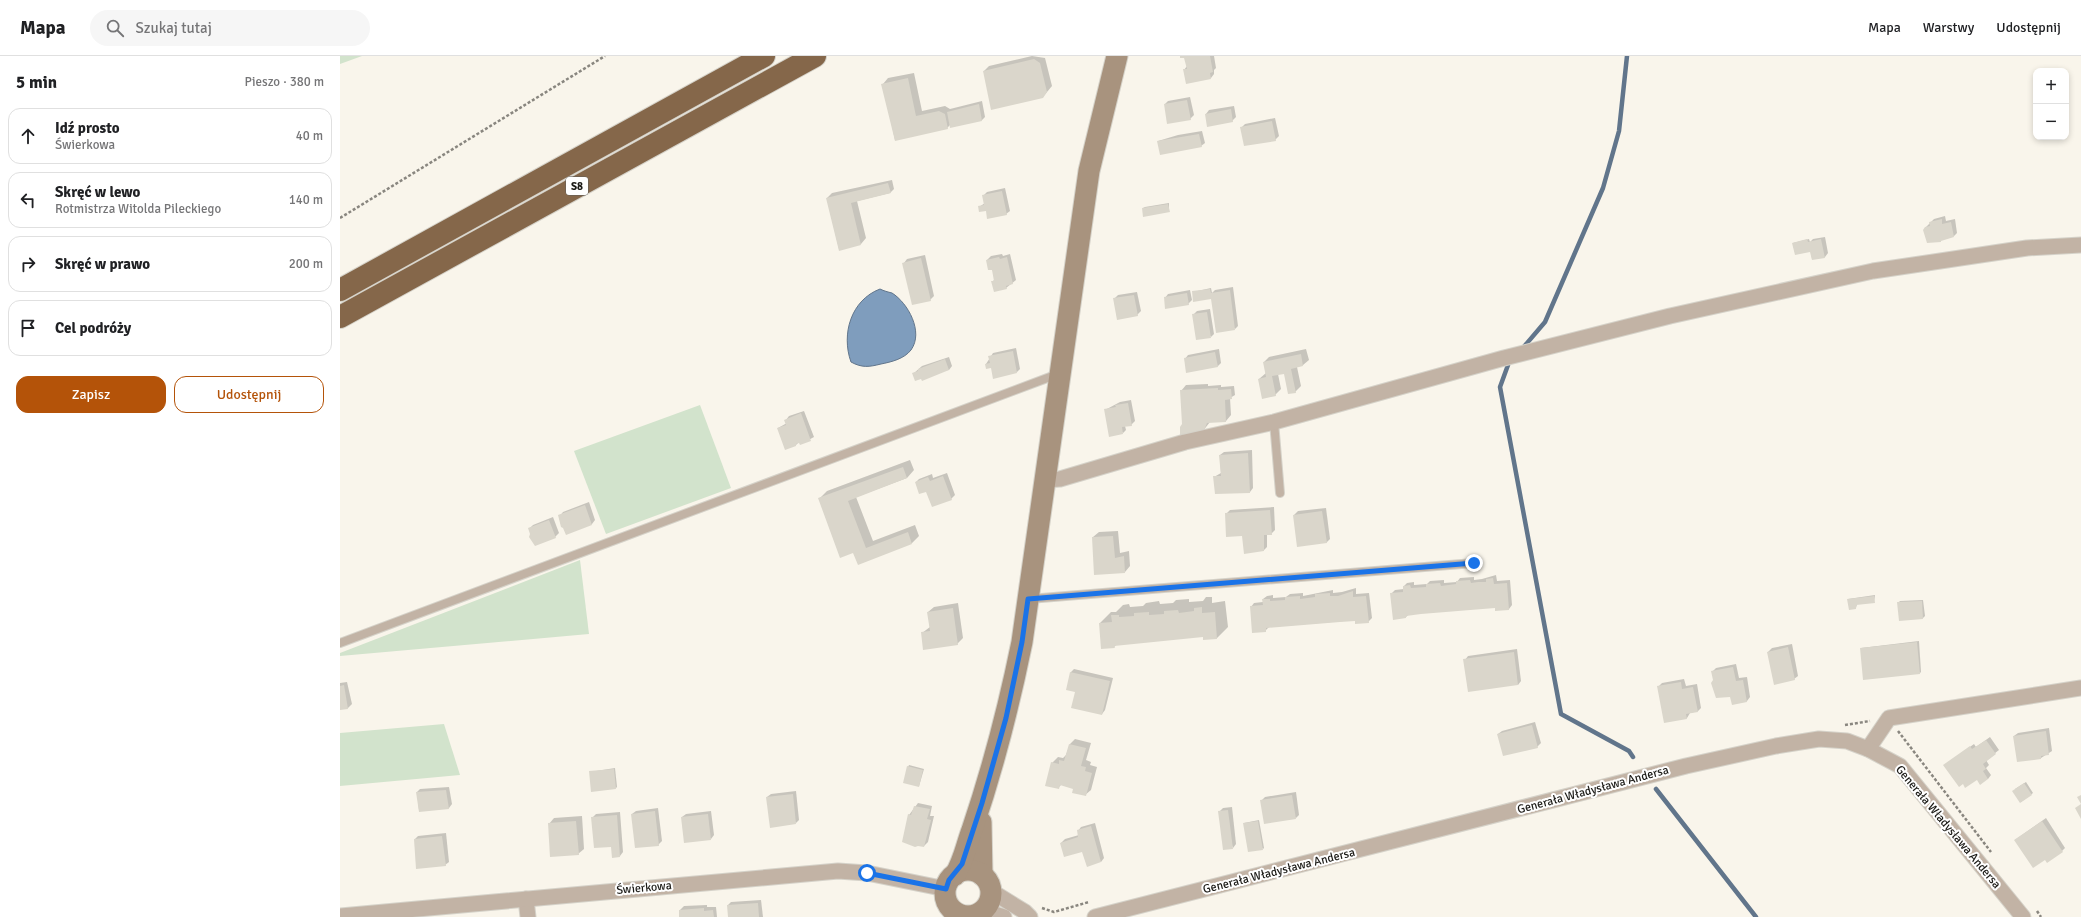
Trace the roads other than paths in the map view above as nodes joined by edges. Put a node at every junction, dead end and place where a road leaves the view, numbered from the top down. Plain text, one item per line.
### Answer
1 (764, 56) edge
2 (815, 56) edge
3 (1117, 56) edge
4 (2081, 245) edge
5 (340, 290) edge
6 (340, 317) edge
7 (1060, 373) junction
8 (1274, 422) junction
9 (1045, 480) junction
10 (1280, 493) dead end
11 (1474, 563) dead end
12 (1028, 599) junction
13 (340, 643) edge
14 (2081, 688) edge
15 (1868, 749) junction
16 (982, 803) junction
17 (986, 883) junction
18 (949, 896) edge
19 (526, 899) junction
20 (973, 915) edge
21 (340, 916) edge
22 (528, 917) edge
23 (1004, 917) edge
24 (1030, 917) edge
25 (1095, 917) edge
26 (2023, 917) edge

1 - 5 highway, S8
2 - 6 highway, S8
3 - 7 street
4 - 8 street
7 - 9 street
7 - 13 lane
8 - 9 street
8 - 10 lane
9 - 12 street
11 - 12 lane
12 - 16 street
14 - 15 street
15 - 25 street, Generała Władysława Andersa
15 - 26 street, Generała Władysława Andersa
16 - 17 street
16 - 18 street
17 - 18 street
17 - 20 street
17 - 24 street
18 - 19 street, Świerkowa
18 - 20 street
19 - 21 street, Świerkowa
19 - 22 street
20 - 23 street

